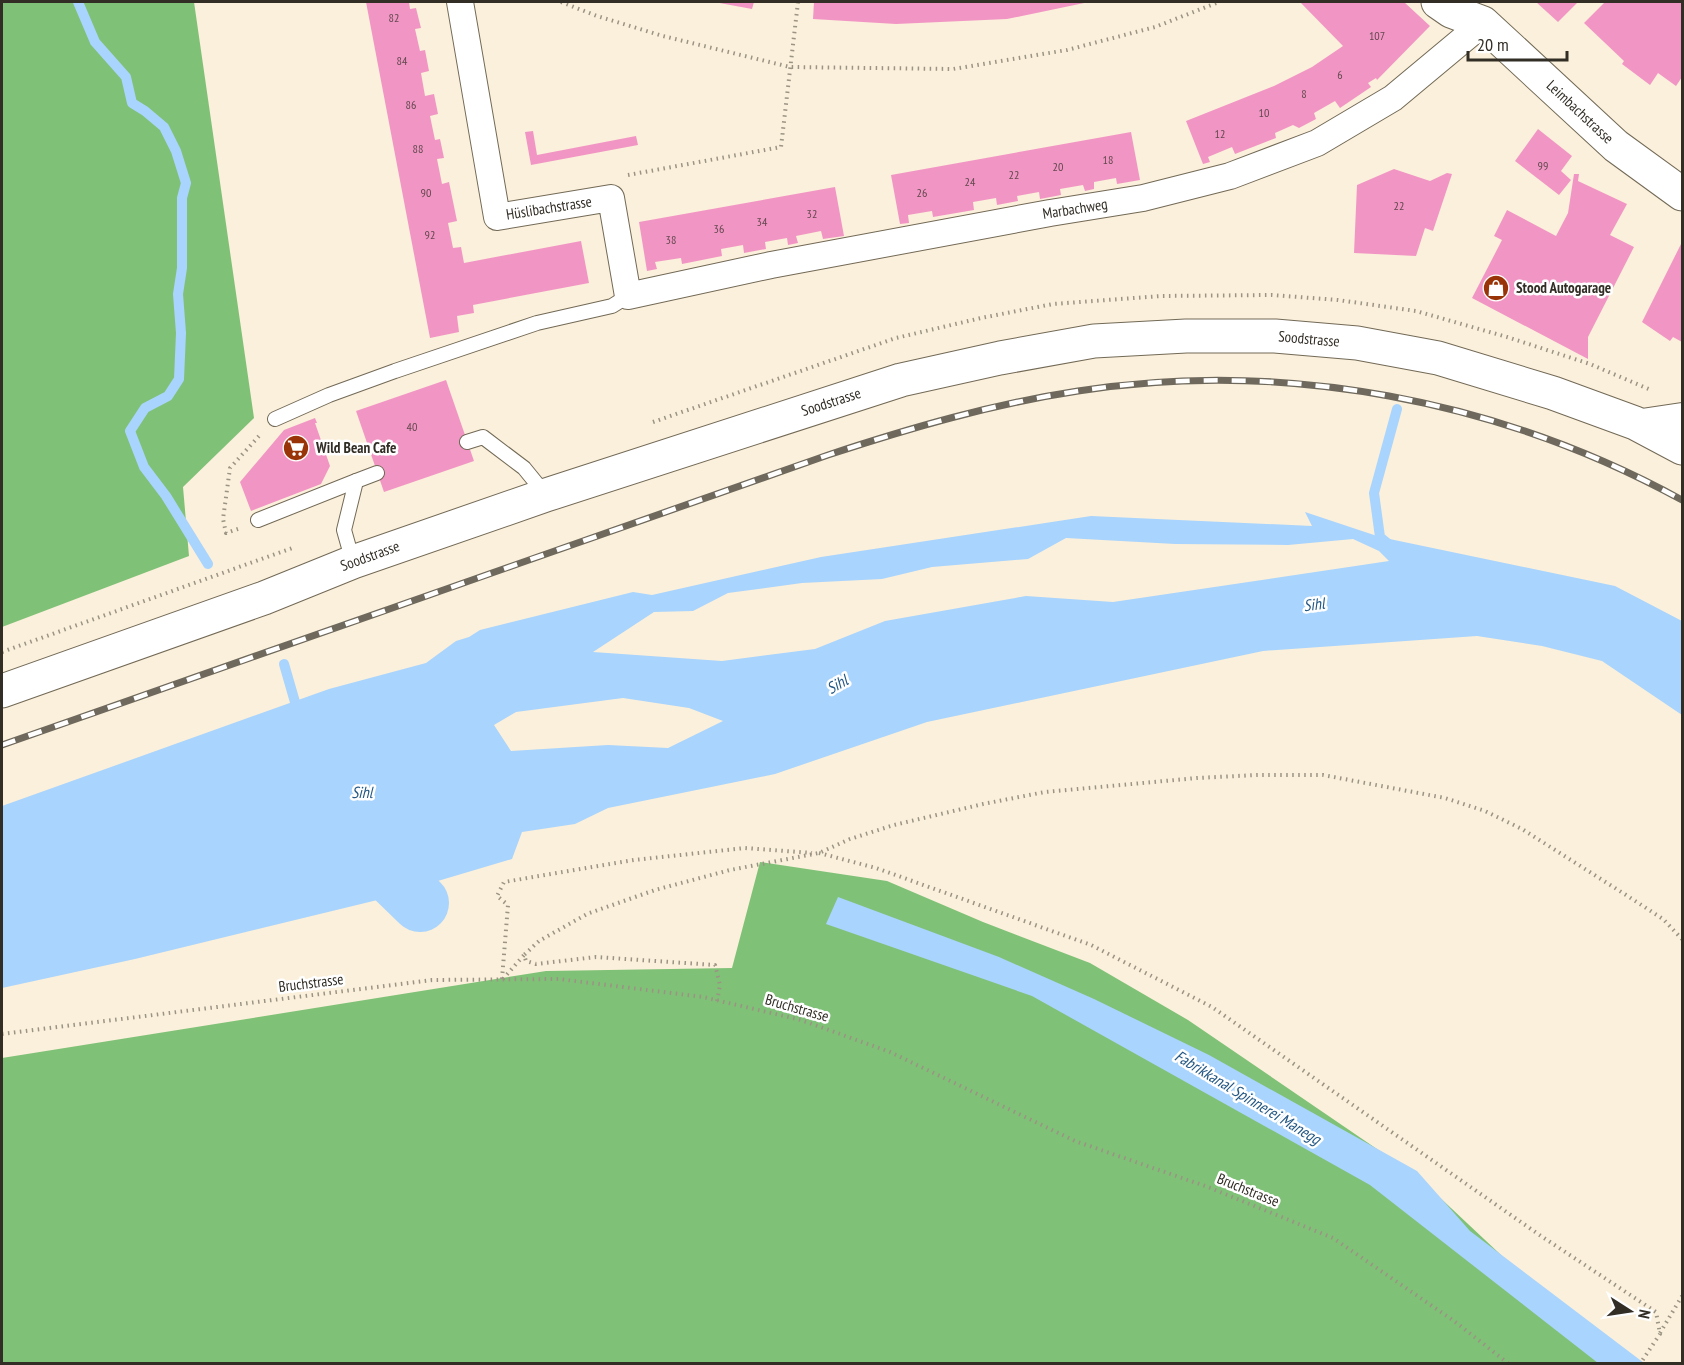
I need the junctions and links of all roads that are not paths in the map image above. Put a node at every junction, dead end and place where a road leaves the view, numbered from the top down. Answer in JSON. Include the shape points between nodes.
{"nodes":[{"id":1,"x":460,"y":2,"type":"edge"},
{"id":2,"x":1438,"y":2,"type":"edge"},
{"id":3,"x":1478,"y":12,"type":"edge"},
{"id":4,"x":1683,"y":194,"type":"edge"},
{"id":5,"x":627,"y":296,"type":"junction"},
{"id":6,"x":1683,"y":416,"type":"edge"},
{"id":7,"x":275,"y":419,"type":"road end"},
{"id":8,"x":1635,"y":423,"type":"junction"},
{"id":9,"x":467,"y":442,"type":"dead end"},
{"id":10,"x":1683,"y":448,"type":"edge"},
{"id":11,"x":377,"y":473,"type":"dead end"},
{"id":12,"x":356,"y":481,"type":"junction"},
{"id":13,"x":546,"y":495,"type":"junction"},
{"id":14,"x":258,"y":520,"type":"dead end"},
{"id":15,"x":353,"y":562,"type":"junction"},
{"id":16,"x":2,"y":691,"type":"edge"}],
"edges":[{"from":1,"to":5,"type":"street","name":"Hüslibachstrasse","via":[[497,217],[611,198]]},
{"from":2,"to":3,"type":"main road","name":"Leimbachstrasse","via":[[1451,11]]},
{"from":3,"to":4,"type":"main road","name":"Leimbachstrasse","via":[[1616,146]]},
{"from":3,"to":5,"type":"street","name":"Marbachweg","via":[[1393,98],[1317,142],[1230,176],[1143,198],[782,263]]},
{"from":5,"to":7,"type":"lane","via":[[612,306],[537,323],[394,371]]},
{"from":6,"to":8,"type":"street"},
{"from":8,"to":10,"type":"main road","name":"Soodstrasse"},
{"from":8,"to":13,"type":"main road","name":"Soodstrasse","via":[[1438,358],[1357,343],[1275,336],[1094,341],[901,380]]},
{"from":9,"to":13,"type":"lane","via":[[483,437],[524,468]]},
{"from":11,"to":12,"type":"lane"},
{"from":12,"to":14,"type":"lane"},
{"from":12,"to":15,"type":"lane","via":[[344,530]]},
{"from":13,"to":15,"type":"main road","name":"Soodstrasse"},
{"from":15,"to":16,"type":"main road","name":"Soodstrasse","via":[[264,598]]}]}
